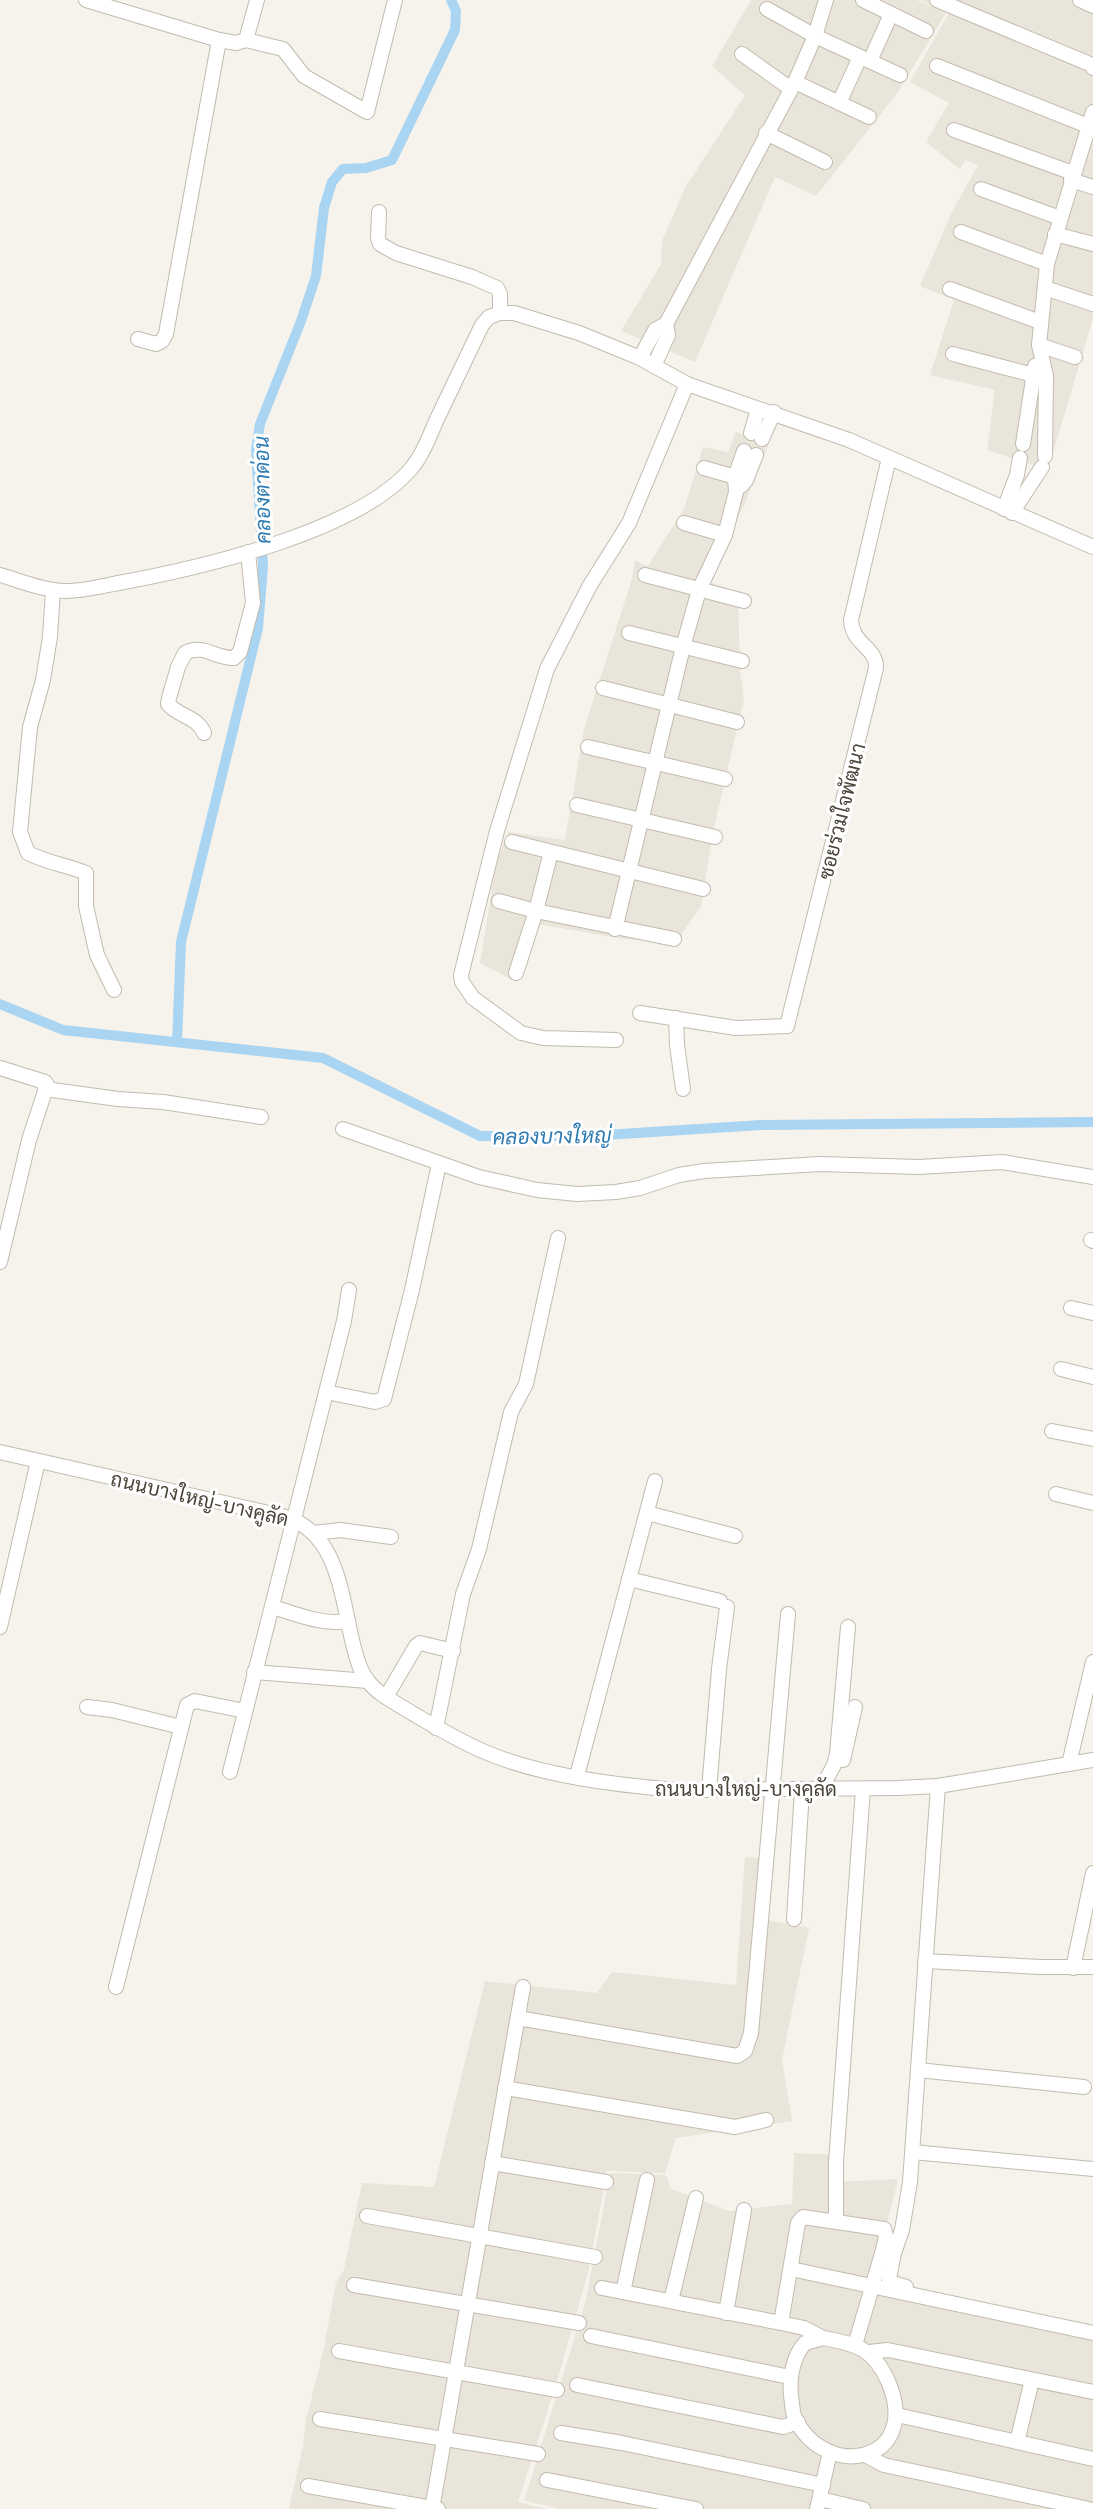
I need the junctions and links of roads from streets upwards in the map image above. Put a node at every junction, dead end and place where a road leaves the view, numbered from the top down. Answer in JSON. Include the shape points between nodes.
{"nodes":[{"id":1,"x":86,"y":0,"type":"edge"},
{"id":2,"x":257,"y":0,"type":"edge"},
{"id":3,"x":396,"y":0,"type":"edge"},
{"id":4,"x":826,"y":0,"type":"edge"},
{"id":5,"x":863,"y":0,"type":"edge"},
{"id":6,"x":937,"y":0,"type":"edge"},
{"id":7,"x":1080,"y":0,"type":"edge"},
{"id":8,"x":1093,"y":6,"type":"edge"},
{"id":9,"x":767,"y":9,"type":"dead end"},
{"id":10,"x":891,"y":14,"type":"junction"},
{"id":11,"x":926,"y":31,"type":"dead end"},
{"id":12,"x":815,"y":36,"type":"junction"},
{"id":13,"x":219,"y":39,"type":"junction"},
{"id":14,"x":246,"y":40,"type":"junction"},
{"id":15,"x":742,"y":54,"type":"dead end"},
{"id":16,"x":865,"y":59,"type":"junction"},
{"id":17,"x":1093,"y":63,"type":"edge"},
{"id":18,"x":937,"y":66,"type":"dead end"},
{"id":19,"x":900,"y":75,"type":"dead end"},
{"id":20,"x":793,"y":86,"type":"junction"},
{"id":21,"x":839,"y":103,"type":"junction"},
{"id":22,"x":1093,"y":112,"type":"edge"},
{"id":23,"x":870,"y":117,"type":"dead end"},
{"id":24,"x":1090,"y":127,"type":"edge"},
{"id":25,"x":954,"y":130,"type":"dead end"},
{"id":26,"x":766,"y":133,"type":"junction"},
{"id":27,"x":825,"y":162,"type":"dead end"},
{"id":28,"x":1072,"y":176,"type":"junction"},
{"id":29,"x":1093,"y":187,"type":"edge"},
{"id":30,"x":981,"y":189,"type":"dead end"},
{"id":31,"x":379,"y":212,"type":"dead end"},
{"id":32,"x":1060,"y":218,"type":"junction"},
{"id":33,"x":961,"y":231,"type":"dead end"},
{"id":34,"x":1055,"y":234,"type":"junction"},
{"id":35,"x":1093,"y":244,"type":"edge"},
{"id":36,"x":1047,"y":264,"type":"junction"},
{"id":37,"x":1045,"y":288,"type":"junction"},
{"id":38,"x":950,"y":289,"type":"dead end"},
{"id":39,"x":1093,"y":304,"type":"edge"},
{"id":40,"x":500,"y":313,"type":"junction"},
{"id":41,"x":1040,"y":322,"type":"junction"},
{"id":42,"x":666,"y":324,"type":"junction"},
{"id":43,"x":138,"y":339,"type":"dead end"},
{"id":44,"x":1039,"y":349,"type":"junction"},
{"id":45,"x":953,"y":354,"type":"dead end"},
{"id":46,"x":1075,"y":357,"type":"dead end"},
{"id":47,"x":640,"y":358,"type":"junction"},
{"id":48,"x":654,"y":366,"type":"junction"},
{"id":49,"x":1039,"y":375,"type":"junction"},
{"id":50,"x":687,"y":384,"type":"junction"},
{"id":51,"x":759,"y":409,"type":"junction"},
{"id":52,"x":774,"y":412,"type":"junction"},
{"id":53,"x":750,"y":453,"type":"dead end"},
{"id":54,"x":890,"y":458,"type":"junction"},
{"id":55,"x":704,"y":468,"type":"dead end"},
{"id":56,"x":741,"y":479,"type":"junction"},
{"id":57,"x":1008,"y":511,"type":"junction"},
{"id":58,"x":684,"y":523,"type":"dead end"},
{"id":59,"x":725,"y":535,"type":"junction"},
{"id":60,"x":1092,"y":542,"type":"edge"},
{"id":61,"x":251,"y":551,"type":"junction"},
{"id":62,"x":0,"y":575,"type":"edge"},
{"id":63,"x":645,"y":575,"type":"dead end"},
{"id":64,"x":53,"y":590,"type":"junction"},
{"id":65,"x":699,"y":590,"type":"junction"},
{"id":66,"x":744,"y":601,"type":"dead end"},
{"id":67,"x":628,"y":633,"type":"dead end"},
{"id":68,"x":683,"y":647,"type":"junction"},
{"id":69,"x":742,"y":661,"type":"dead end"},
{"id":70,"x":603,"y":688,"type":"dead end"},
{"id":71,"x":668,"y":705,"type":"junction"},
{"id":72,"x":737,"y":722,"type":"dead end"},
{"id":73,"x":204,"y":733,"type":"dead end"},
{"id":74,"x":588,"y":747,"type":"dead end"},
{"id":75,"x":654,"y":763,"type":"junction"},
{"id":76,"x":725,"y":779,"type":"dead end"},
{"id":77,"x":577,"y":805,"type":"dead end"},
{"id":78,"x":641,"y":821,"type":"junction"},
{"id":79,"x":715,"y":837,"type":"dead end"},
{"id":80,"x":512,"y":842,"type":"dead end"},
{"id":81,"x":551,"y":852,"type":"junction"},
{"id":82,"x":629,"y":872,"type":"junction"},
{"id":83,"x":703,"y":890,"type":"dead end"},
{"id":84,"x":499,"y":901,"type":"dead end"},
{"id":85,"x":536,"y":911,"type":"junction"},
{"id":86,"x":615,"y":929,"type":"junction"},
{"id":87,"x":674,"y":939,"type":"dead end"},
{"id":88,"x":516,"y":973,"type":"dead end"},
{"id":89,"x":114,"y":990,"type":"dead end"},
{"id":90,"x":640,"y":1013,"type":"dead end"},
{"id":91,"x":676,"y":1018,"type":"junction"},
{"id":92,"x":615,"y":1040,"type":"dead end"},
{"id":93,"x":0,"y":1068,"type":"edge"},
{"id":94,"x":45,"y":1089,"type":"junction"},
{"id":95,"x":683,"y":1089,"type":"dead end"},
{"id":96,"x":261,"y":1117,"type":"dead end"},
{"id":97,"x":343,"y":1129,"type":"dead end"},
{"id":98,"x":440,"y":1164,"type":"junction"},
{"id":99,"x":1093,"y":1176,"type":"edge"},
{"id":100,"x":558,"y":1238,"type":"dead end"},
{"id":101,"x":0,"y":1262,"type":"edge"},
{"id":102,"x":349,"y":1290,"type":"dead end"},
{"id":103,"x":1071,"y":1308,"type":"dead end"},
{"id":104,"x":1093,"y":1313,"type":"edge"},
{"id":105,"x":1061,"y":1369,"type":"dead end"},
{"id":106,"x":1093,"y":1377,"type":"edge"},
{"id":107,"x":326,"y":1392,"type":"junction"},
{"id":108,"x":1052,"y":1431,"type":"dead end"},
{"id":109,"x":1093,"y":1439,"type":"edge"},
{"id":110,"x":0,"y":1452,"type":"edge"},
{"id":111,"x":38,"y":1461,"type":"junction"},
{"id":112,"x":656,"y":1480,"type":"dead end"},
{"id":113,"x":1056,"y":1494,"type":"dead end"},
{"id":114,"x":1093,"y":1503,"type":"edge"},
{"id":115,"x":646,"y":1513,"type":"junction"},
{"id":116,"x":294,"y":1519,"type":"junction"},
{"id":117,"x":315,"y":1533,"type":"junction"},
{"id":118,"x":735,"y":1536,"type":"dead end"},
{"id":119,"x":391,"y":1537,"type":"dead end"},
{"id":120,"x":629,"y":1579,"type":"junction"},
{"id":121,"x":279,"y":1609,"type":"dead end"},
{"id":122,"x":788,"y":1614,"type":"dead end"},
{"id":123,"x":348,"y":1621,"type":"junction"},
{"id":124,"x":0,"y":1627,"type":"edge"},
{"id":125,"x":848,"y":1628,"type":"dead end"},
{"id":126,"x":453,"y":1651,"type":"junction"},
{"id":127,"x":1093,"y":1662,"type":"edge"},
{"id":128,"x":254,"y":1672,"type":"junction"},
{"id":129,"x":368,"y":1682,"type":"junction"},
{"id":130,"x":386,"y":1697,"type":"junction"},
{"id":131,"x":87,"y":1707,"type":"dead end"},
{"id":132,"x":855,"y":1707,"type":"dead end"},
{"id":133,"x":245,"y":1711,"type":"junction"},
{"id":134,"x":181,"y":1727,"type":"junction"},
{"id":135,"x":436,"y":1728,"type":"junction"},
{"id":136,"x":1093,"y":1760,"type":"edge"},
{"id":137,"x":1069,"y":1764,"type":"junction"},
{"id":138,"x":230,"y":1772,"type":"dead end"},
{"id":139,"x":830,"y":1774,"type":"junction"},
{"id":140,"x":577,"y":1776,"type":"junction"},
{"id":141,"x":938,"y":1786,"type":"junction"},
{"id":142,"x":821,"y":1789,"type":"junction"},
{"id":143,"x":863,"y":1789,"type":"junction"},
{"id":144,"x":709,"y":1790,"type":"junction"},
{"id":145,"x":772,"y":1790,"type":"junction"},
{"id":146,"x":802,"y":1790,"type":"junction"},
{"id":147,"x":1093,"y":1873,"type":"edge"},
{"id":148,"x":794,"y":1919,"type":"dead end"},
{"id":149,"x":925,"y":1960,"type":"junction"},
{"id":150,"x":1093,"y":1967,"type":"edge"},
{"id":151,"x":1073,"y":1968,"type":"junction"},
{"id":152,"x":523,"y":1987,"type":"dead end"},
{"id":153,"x":116,"y":1988,"type":"dead end"},
{"id":154,"x":518,"y":2018,"type":"junction"},
{"id":155,"x":918,"y":2070,"type":"junction"},
{"id":156,"x":1084,"y":2087,"type":"dead end"},
{"id":157,"x":505,"y":2088,"type":"junction"},
{"id":158,"x":766,"y":2120,"type":"dead end"},
{"id":159,"x":913,"y":2152,"type":"junction"},
{"id":160,"x":492,"y":2163,"type":"junction"},
{"id":161,"x":1093,"y":2169,"type":"edge"},
{"id":162,"x":646,"y":2180,"type":"dead end"},
{"id":163,"x":606,"y":2182,"type":"dead end"},
{"id":164,"x":696,"y":2198,"type":"dead end"},
{"id":165,"x":744,"y":2210,"type":"dead end"},
{"id":166,"x":368,"y":2216,"type":"dead end"},
{"id":167,"x":836,"y":2221,"type":"junction"},
{"id":168,"x":479,"y":2238,"type":"junction"},
{"id":169,"x":888,"y":2251,"type":"junction"},
{"id":170,"x":595,"y":2257,"type":"dead end"},
{"id":171,"x":791,"y":2269,"type":"junction"},
{"id":172,"x":354,"y":2285,"type":"dead end"},
{"id":173,"x":872,"y":2287,"type":"junction"},
{"id":174,"x":602,"y":2288,"type":"dead end"},
{"id":175,"x":623,"y":2292,"type":"junction"},
{"id":176,"x":671,"y":2301,"type":"junction"},
{"id":177,"x":467,"y":2304,"type":"junction"},
{"id":178,"x":726,"y":2313,"type":"junction"},
{"id":179,"x":579,"y":2323,"type":"dead end"},
{"id":180,"x":781,"y":2323,"type":"junction"},
{"id":181,"x":1093,"y":2324,"type":"edge"},
{"id":182,"x":1093,"y":2333,"type":"edge"},
{"id":183,"x":591,"y":2336,"type":"dead end"},
{"id":184,"x":823,"y":2338,"type":"junction"},
{"id":185,"x":855,"y":2345,"type":"junction"},
{"id":186,"x":339,"y":2352,"type":"dead end"},
{"id":187,"x":869,"y":2352,"type":"junction"},
{"id":188,"x":455,"y":2372,"type":"junction"},
{"id":189,"x":790,"y":2377,"type":"junction"},
{"id":190,"x":1032,"y":2380,"type":"junction"},
{"id":191,"x":577,"y":2385,"type":"dead end"},
{"id":192,"x":557,"y":2390,"type":"dead end"},
{"id":193,"x":1093,"y":2392,"type":"edge"},
{"id":194,"x":897,"y":2415,"type":"junction"},
{"id":195,"x":320,"y":2419,"type":"dead end"},
{"id":196,"x":798,"y":2422,"type":"junction"},
{"id":197,"x":561,"y":2433,"type":"dead end"},
{"id":198,"x":444,"y":2439,"type":"junction"},
{"id":199,"x":1017,"y":2442,"type":"junction"},
{"id":200,"x":830,"y":2452,"type":"junction"},
{"id":201,"x":538,"y":2454,"type":"dead end"},
{"id":202,"x":867,"y":2456,"type":"junction"},
{"id":203,"x":1093,"y":2459,"type":"edge"},
{"id":204,"x":547,"y":2480,"type":"dead end"},
{"id":205,"x":823,"y":2485,"type":"junction"},
{"id":206,"x":308,"y":2486,"type":"dead end"},
{"id":207,"x":819,"y":2504,"type":"edge"},
{"id":208,"x":435,"y":2509,"type":"edge"},
{"id":209,"x":696,"y":2509,"type":"edge"},
{"id":210,"x":863,"y":2509,"type":"edge"},
{"id":211,"x":1089,"y":2509,"type":"edge"}],
"edges":[{"from":1,"to":13,"type":"street"},
{"from":2,"to":14,"type":"street"},
{"from":3,"to":14,"type":"street","via":[[367,112],[304,76],[283,49]]},
{"from":4,"to":12,"type":"street"},
{"from":5,"to":10,"type":"street"},
{"from":6,"to":17,"type":"street"},
{"from":7,"to":8,"type":"street"},
{"from":9,"to":12,"type":"street"},
{"from":10,"to":11,"type":"street"},
{"from":10,"to":16,"type":"street"},
{"from":12,"to":16,"type":"street"},
{"from":12,"to":20,"type":"street"},
{"from":13,"to":14,"type":"street","via":[[236,43]]},
{"from":13,"to":43,"type":"street","via":[[166,334],[156,344]]},
{"from":15,"to":20,"type":"street"},
{"from":16,"to":19,"type":"street"},
{"from":16,"to":21,"type":"street"},
{"from":18,"to":24,"type":"street"},
{"from":20,"to":21,"type":"street"},
{"from":20,"to":26,"type":"street"},
{"from":21,"to":23,"type":"street"},
{"from":22,"to":24,"type":"street"},
{"from":24,"to":28,"type":"street"},
{"from":25,"to":28,"type":"street"},
{"from":26,"to":27,"type":"street"},
{"from":26,"to":42,"type":"street"},
{"from":28,"to":29,"type":"street"},
{"from":28,"to":32,"type":"street"},
{"from":30,"to":32,"type":"street"},
{"from":31,"to":40,"type":"street","via":[[380,244],[497,288]]},
{"from":32,"to":34,"type":"street"},
{"from":33,"to":36,"type":"street"},
{"from":34,"to":35,"type":"street"},
{"from":34,"to":36,"type":"street"},
{"from":36,"to":37,"type":"street"},
{"from":37,"to":39,"type":"street"},
{"from":37,"to":41,"type":"street"},
{"from":38,"to":41,"type":"street"},
{"from":40,"to":47,"type":"street","via":[[514,313],[579,333]]},
{"from":40,"to":61,"type":"street","via":[[482,325],[427,442],[406,475],[353,511]]},
{"from":41,"to":44,"type":"street"},
{"from":42,"to":47,"type":"street","via":[[655,330]]},
{"from":42,"to":48,"type":"street","via":[[668,335]]},
{"from":44,"to":46,"type":"street"},
{"from":44,"to":49,"type":"street"},
{"from":45,"to":49,"type":"street"},
{"from":47,"to":48,"type":"street"},
{"from":48,"to":50,"type":"street"},
{"from":49,"to":57,"type":"street"},
{"from":49,"to":57,"type":"street","via":[[1043,461]]},
{"from":50,"to":51,"type":"street"},
{"from":50,"to":92,"type":"street","via":[[629,523],[589,587],[547,669],[497,831],[461,975],[473,998],[521,1034]]},
{"from":51,"to":52,"type":"street"},
{"from":51,"to":52,"type":"street","via":[[757,436]]},
{"from":52,"to":54,"type":"street"},
{"from":53,"to":56,"type":"street"},
{"from":54,"to":57,"type":"street"},
{"from":54,"to":91,"type":"street","name":"ซอยร่วมใจพัฒนา","via":[[851,620],[854,635],[875,658],[876,668],[787,1026],[736,1028]]},
{"from":55,"to":56,"type":"street"},
{"from":56,"to":59,"type":"street"},
{"from":57,"to":60,"type":"street"},
{"from":58,"to":59,"type":"street"},
{"from":59,"to":65,"type":"street"},
{"from":61,"to":64,"type":"street","via":[[155,576],[73,591]]},
{"from":61,"to":73,"type":"street","via":[[254,603],[240,652],[228,658],[200,648],[185,653],[177,667],[168,704],[198,722]]},
{"from":62,"to":64,"type":"street"},
{"from":63,"to":65,"type":"street"},
{"from":64,"to":89,"type":"street","via":[[43,680],[30,727],[20,832],[28,854],[86,873],[86,906],[97,955]]},
{"from":65,"to":66,"type":"street"},
{"from":65,"to":68,"type":"street"},
{"from":67,"to":68,"type":"street"},
{"from":68,"to":69,"type":"street"},
{"from":68,"to":71,"type":"street"},
{"from":70,"to":71,"type":"street"},
{"from":71,"to":72,"type":"street"},
{"from":71,"to":75,"type":"street"},
{"from":74,"to":75,"type":"street"},
{"from":75,"to":76,"type":"street"},
{"from":75,"to":78,"type":"street"},
{"from":77,"to":78,"type":"street"},
{"from":78,"to":79,"type":"street"},
{"from":78,"to":82,"type":"street"},
{"from":80,"to":81,"type":"street"},
{"from":81,"to":82,"type":"street"},
{"from":81,"to":85,"type":"street"},
{"from":82,"to":83,"type":"street"},
{"from":82,"to":86,"type":"street"},
{"from":84,"to":85,"type":"street"},
{"from":85,"to":86,"type":"street"},
{"from":85,"to":88,"type":"street"},
{"from":86,"to":87,"type":"street"},
{"from":90,"to":91,"type":"street","name":"ซอยร่วมใจพัฒนา"},
{"from":91,"to":95,"type":"street"},
{"from":93,"to":94,"type":"street","via":[[45,1082]]},
{"from":94,"to":96,"type":"street"},
{"from":94,"to":101,"type":"street"},
{"from":97,"to":98,"type":"street"},
{"from":98,"to":99,"type":"street","via":[[514,1185],[578,1194],[640,1188],[679,1174],[820,1164],[919,1167],[1002,1162]]},
{"from":98,"to":107,"type":"street","via":[[384,1399],[375,1402]]},
{"from":100,"to":126,"type":"street","via":[[526,1384],[511,1412],[478,1549],[463,1594]]},
{"from":102,"to":107,"type":"street"},
{"from":103,"to":104,"type":"street"},
{"from":105,"to":106,"type":"street"},
{"from":107,"to":116,"type":"street"},
{"from":108,"to":109,"type":"street"},
{"from":110,"to":111,"type":"street","name":"ถนนบางใหญ่-บางคูลัด"},
{"from":111,"to":116,"type":"street","name":"ถนนบางใหญ่-บางคูลัด"},
{"from":111,"to":124,"type":"street"},
{"from":112,"to":115,"type":"street"},
{"from":113,"to":114,"type":"street"},
{"from":115,"to":118,"type":"street"},
{"from":115,"to":120,"type":"street"},
{"from":116,"to":117,"type":"street","name":"ถนนบางใหญ่-บางคูลัด"},
{"from":116,"to":128,"type":"street"},
{"from":117,"to":119,"type":"street","via":[[340,1530]]},
{"from":117,"to":123,"type":"street","name":"ถนนบางใหญ่-บางคูลัด","via":[[333,1563]]},
{"from":120,"to":140,"type":"street"},
{"from":120,"to":144,"type":"street","via":[[724,1604]]},
{"from":121,"to":123,"type":"street","via":[[321,1622]]},
{"from":122,"to":145,"type":"street"},
{"from":123,"to":129,"type":"street","name":"ถนนบางใหญ่-บางคูลัด","via":[[359,1665]]},
{"from":125,"to":139,"type":"street","via":[[837,1754]]},
{"from":126,"to":130,"type":"street","via":[[420,1643]]},
{"from":126,"to":135,"type":"street"},
{"from":127,"to":137,"type":"street"},
{"from":128,"to":129,"type":"street"},
{"from":128,"to":133,"type":"street"},
{"from":129,"to":130,"type":"street","name":"ถนนบางใหญ่-บางคูลัด"},
{"from":130,"to":135,"type":"street","name":"ถนนบางใหญ่-บางคูลัด"},
{"from":131,"to":134,"type":"street"},
{"from":132,"to":139,"type":"street","via":[[843,1763]]},
{"from":133,"to":134,"type":"street","via":[[190,1702]]},
{"from":133,"to":138,"type":"street"},
{"from":134,"to":153,"type":"street"},
{"from":135,"to":140,"type":"street","name":"ถนนบางใหญ่-บางคูลัด","via":[[497,1756]]},
{"from":136,"to":137,"type":"street","name":"ถนนบางใหญ่-บางคูลัด"},
{"from":137,"to":141,"type":"street","name":"ถนนบางใหญ่-บางคูลัด"},
{"from":139,"to":142,"type":"street"},
{"from":140,"to":144,"type":"street","name":"ถนนบางใหญ่-บางคูลัด","via":[[647,1788]]},
{"from":141,"to":143,"type":"street","name":"ถนนบางใหญ่-บางคูลัด"},
{"from":141,"to":149,"type":"street"},
{"from":142,"to":143,"type":"street","name":"ถนนบางใหญ่-บางคูลัด"},
{"from":142,"to":146,"type":"street","name":"ถนนบางใหญ่-บางคูลัด"},
{"from":143,"to":167,"type":"street","via":[[836,2162]]},
{"from":144,"to":145,"type":"street","name":"ถนนบางใหญ่-บางคูลัด"},
{"from":145,"to":146,"type":"street","name":"ถนนบางใหญ่-บางคูลัด"},
{"from":145,"to":154,"type":"street","via":[[751,2033],[741,2055]]},
{"from":146,"to":148,"type":"street"},
{"from":147,"to":151,"type":"street"},
{"from":149,"to":151,"type":"street"},
{"from":149,"to":155,"type":"street"},
{"from":150,"to":151,"type":"street"},
{"from":152,"to":154,"type":"street"},
{"from":154,"to":157,"type":"street"},
{"from":155,"to":156,"type":"street"},
{"from":155,"to":159,"type":"street"},
{"from":157,"to":158,"type":"street","via":[[735,2127]]},
{"from":157,"to":160,"type":"street"},
{"from":159,"to":161,"type":"street"},
{"from":159,"to":169,"type":"street","via":[[902,2230]]},
{"from":160,"to":163,"type":"street"},
{"from":160,"to":168,"type":"street"},
{"from":162,"to":175,"type":"street"},
{"from":164,"to":176,"type":"street"},
{"from":165,"to":178,"type":"street"},
{"from":166,"to":168,"type":"street"},
{"from":167,"to":169,"type":"street","via":[[884,2229]]},
{"from":167,"to":171,"type":"street","via":[[801,2218]]},
{"from":168,"to":170,"type":"street"},
{"from":168,"to":177,"type":"street"},
{"from":169,"to":173,"type":"street"},
{"from":169,"to":181,"type":"street","via":[[889,2278],[897,2285]]},
{"from":171,"to":173,"type":"street"},
{"from":171,"to":180,"type":"street"},
{"from":172,"to":177,"type":"street"},
{"from":173,"to":182,"type":"street"},
{"from":173,"to":185,"type":"street"},
{"from":174,"to":175,"type":"street"},
{"from":175,"to":176,"type":"street"},
{"from":176,"to":178,"type":"street"},
{"from":177,"to":179,"type":"street"},
{"from":177,"to":188,"type":"street"},
{"from":178,"to":180,"type":"street"},
{"from":180,"to":184,"type":"street","via":[[804,2328]]},
{"from":183,"to":189,"type":"street"},
{"from":184,"to":185,"type":"street"},
{"from":184,"to":189,"type":"street","via":[[801,2347]]},
{"from":185,"to":187,"type":"street"},
{"from":186,"to":188,"type":"street"},
{"from":187,"to":190,"type":"street","via":[[888,2349]]},
{"from":187,"to":194,"type":"street","via":[[887,2379]]},
{"from":188,"to":192,"type":"street"},
{"from":188,"to":198,"type":"street"},
{"from":189,"to":196,"type":"street"},
{"from":190,"to":193,"type":"street"},
{"from":190,"to":199,"type":"street"},
{"from":191,"to":196,"type":"street","via":[[783,2427]]},
{"from":194,"to":199,"type":"street"},
{"from":194,"to":202,"type":"street","via":[[882,2447]]},
{"from":195,"to":198,"type":"street"},
{"from":196,"to":200,"type":"street"},
{"from":197,"to":205,"type":"street"},
{"from":198,"to":201,"type":"street"},
{"from":198,"to":208,"type":"street"},
{"from":199,"to":203,"type":"street"},
{"from":200,"to":202,"type":"street"},
{"from":200,"to":205,"type":"street"},
{"from":202,"to":211,"type":"street","via":[[884,2465]]},
{"from":204,"to":209,"type":"street"},
{"from":205,"to":207,"type":"street"},
{"from":206,"to":208,"type":"street"},
{"from":207,"to":210,"type":"street"}]}
